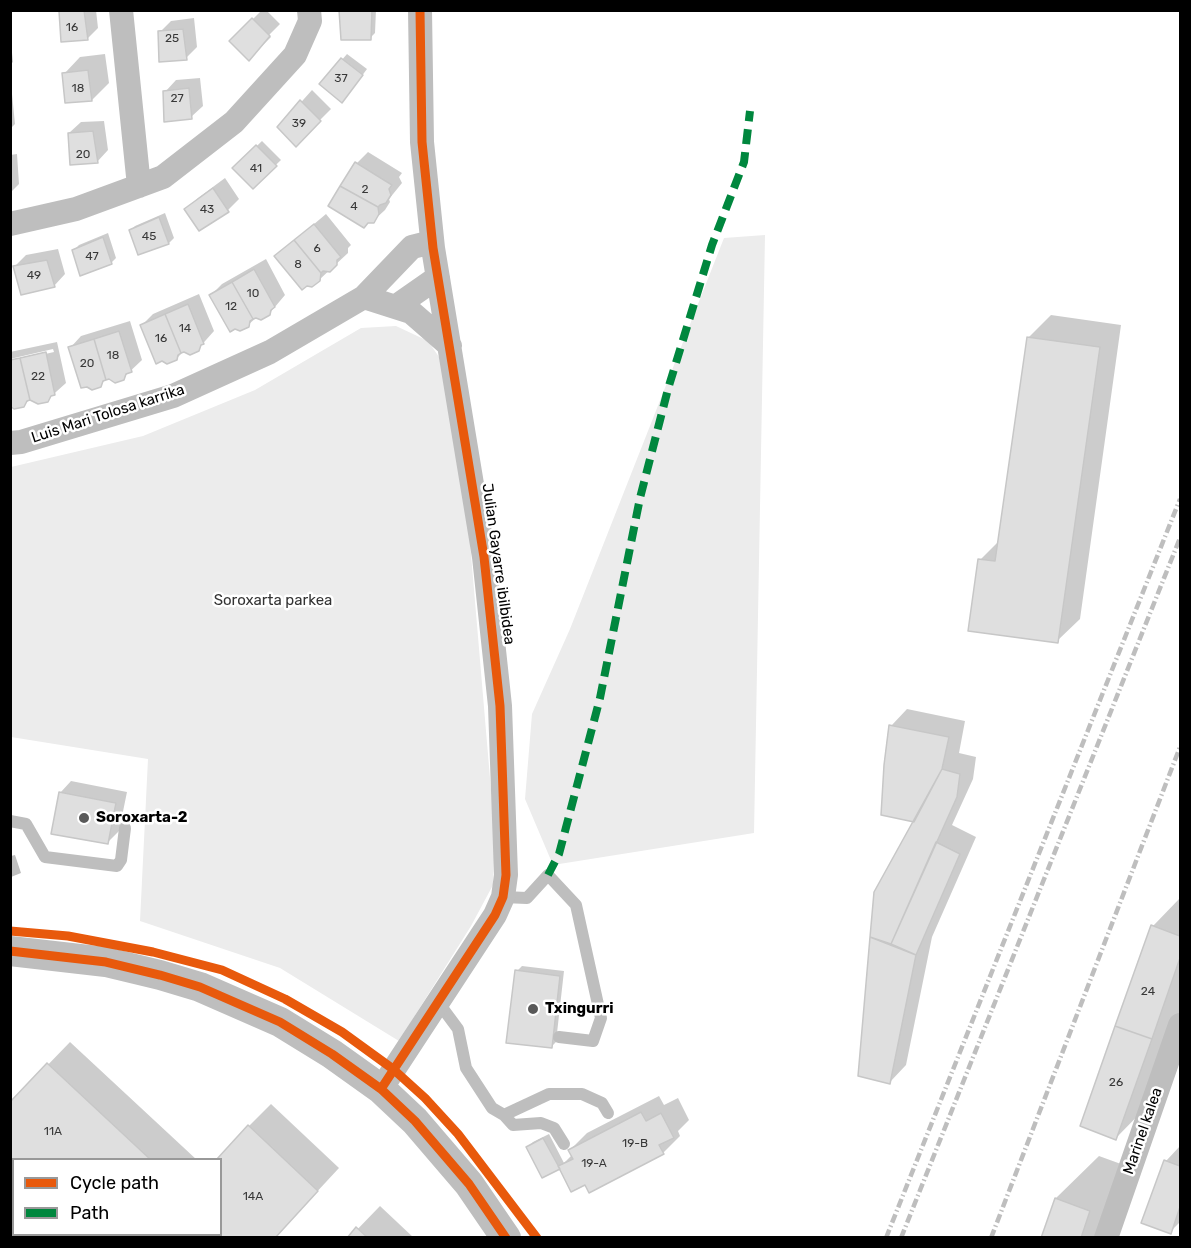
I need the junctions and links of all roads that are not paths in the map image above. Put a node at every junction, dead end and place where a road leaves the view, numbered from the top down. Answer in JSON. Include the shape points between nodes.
{"nodes":[{"id":1,"x":121,"y":10,"type":"edge"},
{"id":2,"x":309,"y":10,"type":"edge"},
{"id":3,"x":420,"y":10,"type":"edge"},
{"id":4,"x":139,"y":186,"type":"junction"},
{"id":5,"x":10,"y":224,"type":"edge"},
{"id":6,"x":433,"y":248,"type":"junction"},
{"id":7,"x":438,"y":277,"type":"junction"},
{"id":8,"x":364,"y":297,"type":"junction"},
{"id":9,"x":395,"y":307,"type":"junction"},
{"id":10,"x":450,"y":346,"type":"junction"},
{"id":11,"x":10,"y":443,"type":"edge"},
{"id":12,"x":10,"y":821,"type":"edge"},
{"id":13,"x":125,"y":828,"type":"dead end"},
{"id":14,"x":503,"y":897,"type":"junction"},
{"id":15,"x":10,"y":951,"type":"edge"},
{"id":16,"x":438,"y":1002,"type":"junction"},
{"id":17,"x":1180,"y":1025,"type":"edge"},
{"id":18,"x":559,"y":1037,"type":"dead end"},
{"id":19,"x":381,"y":1089,"type":"junction"},
{"id":20,"x":608,"y":1113,"type":"dead end"},
{"id":21,"x":504,"y":1115,"type":"junction"},
{"id":22,"x":564,"y":1144,"type":"dead end"},
{"id":23,"x":506,"y":1238,"type":"edge"},
{"id":24,"x":1106,"y":1238,"type":"edge"}],
"edges":[{"from":1,"to":4,"type":"street"},
{"from":2,"to":4,"type":"street","via":[[310,21],[295,55],[234,122],[163,177]]},
{"from":3,"to":6,"type":"street","name":"Julian Gayarre ibilbidea","via":[[422,142]]},
{"from":4,"to":5,"type":"street","via":[[76,208]]},
{"from":6,"to":7,"type":"street","name":"Julian Gayarre ibilbidea"},
{"from":6,"to":8,"type":"street","name":"Luis Mari Tolosa karrika","via":[[424,244],[412,247]]},
{"from":7,"to":9,"type":"street"},
{"from":7,"to":10,"type":"street","name":"Julian Gayarre ibilbidea"},
{"from":8,"to":9,"type":"street"},
{"from":8,"to":11,"type":"street","name":"Luis Mari Tolosa karrika","via":[[270,352],[173,396]]},
{"from":9,"to":10,"type":"street","via":[[411,312]]},
{"from":10,"to":14,"type":"street","name":"Julian Gayarre ibilbidea","via":[[484,557],[500,706],[506,875]]},
{"from":12,"to":13,"type":"lane","via":[[26,824],[45,857],[117,866]]},
{"from":14,"to":16,"type":"street","name":"Julian Gayarre ibilbidea"},
{"from":14,"to":18,"type":"lane","via":[[527,898],[548,875],[576,905],[601,1018],[593,1041]]},
{"from":15,"to":19,"type":"street","via":[[106,962],[200,987],[280,1022]]},
{"from":16,"to":19,"type":"street","name":"Julian Gayarre ibilbidea"},
{"from":16,"to":21,"type":"lane","via":[[458,1029],[466,1068],[492,1108]]},
{"from":17,"to":24,"type":"street","name":"Marinel kalea"},
{"from":19,"to":23,"type":"street","via":[[443,1152]]},
{"from":20,"to":21,"type":"lane","via":[[602,1103],[582,1094],[549,1094]]},
{"from":21,"to":22,"type":"lane","via":[[513,1125],[541,1123],[554,1128]]}]}
